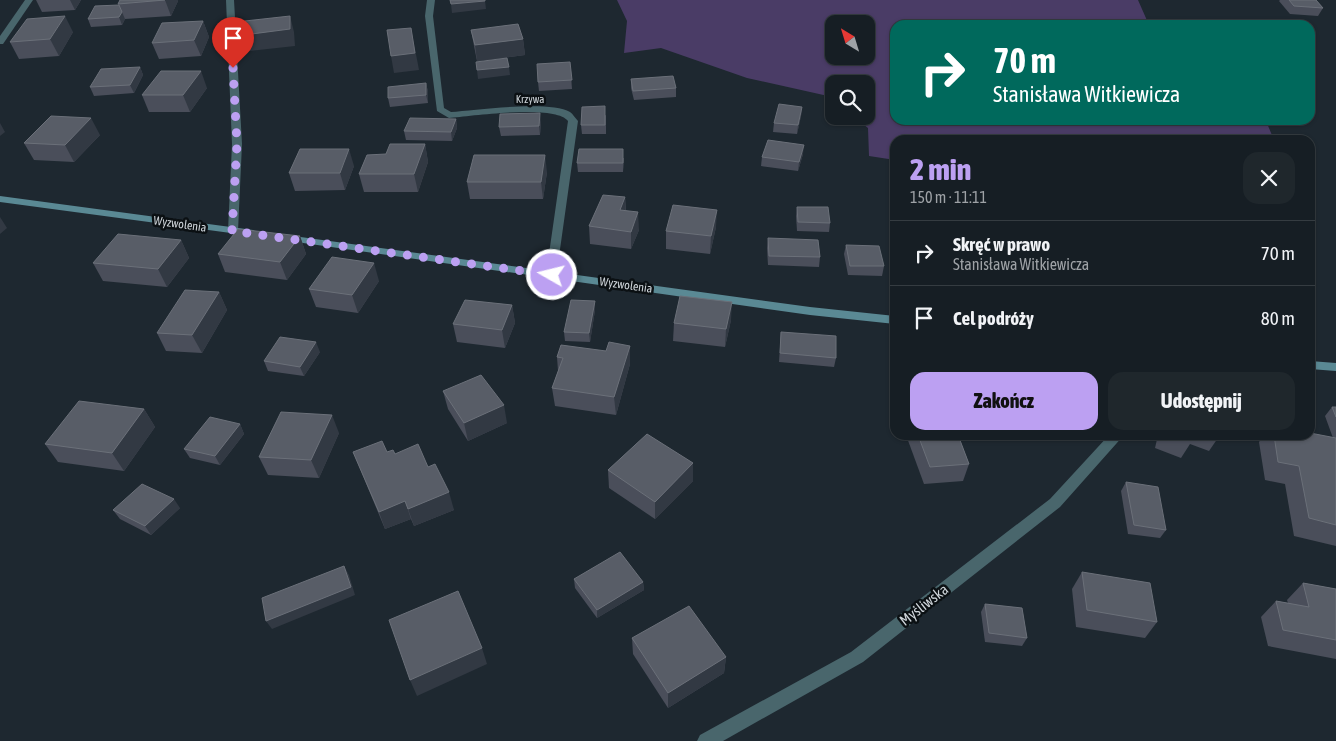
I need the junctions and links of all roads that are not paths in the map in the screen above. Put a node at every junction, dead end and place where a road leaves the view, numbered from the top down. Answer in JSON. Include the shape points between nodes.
{"nodes":[{"id":1,"x":29,"y":0,"type":"edge"},
{"id":2,"x":230,"y":0,"type":"edge"},
{"id":3,"x":431,"y":0,"type":"edge"},
{"id":4,"x":0,"y":42,"type":"edge"},
{"id":5,"x":0,"y":199,"type":"edge"},
{"id":6,"x":232,"y":231,"type":"junction"},
{"id":7,"x":260,"y":234,"type":"edge"},
{"id":8,"x":278,"y":237,"type":"edge"},
{"id":9,"x":552,"y":275,"type":"junction"},
{"id":10,"x":890,"y":319,"type":"edge"},
{"id":11,"x":1315,"y":365,"type":"edge"},
{"id":12,"x":1336,"y":368,"type":"edge"},
{"id":13,"x":1112,"y":440,"type":"edge"},
{"id":14,"x":706,"y":741,"type":"edge"}],
"edges":[{"from":1,"to":4,"type":"street"},
{"from":2,"to":6,"type":"street","via":[[237,144]]},
{"from":3,"to":9,"type":"street","name":"Krzywa","via":[[429,16],[440,109],[449,114],[554,111],[564,113],[573,121]]},
{"from":5,"to":6,"type":"street","name":"Wyzwolenia"},
{"from":6,"to":7,"type":"street","name":"Wyzwolenia"},
{"from":8,"to":9,"type":"street","name":"Wyzwolenia"},
{"from":9,"to":10,"type":"street","name":"Wyzwolenia"},
{"from":11,"to":12,"type":"street"},
{"from":13,"to":14,"type":"street","name":"Myśliwska","via":[[1055,503],[857,657]]}]}
